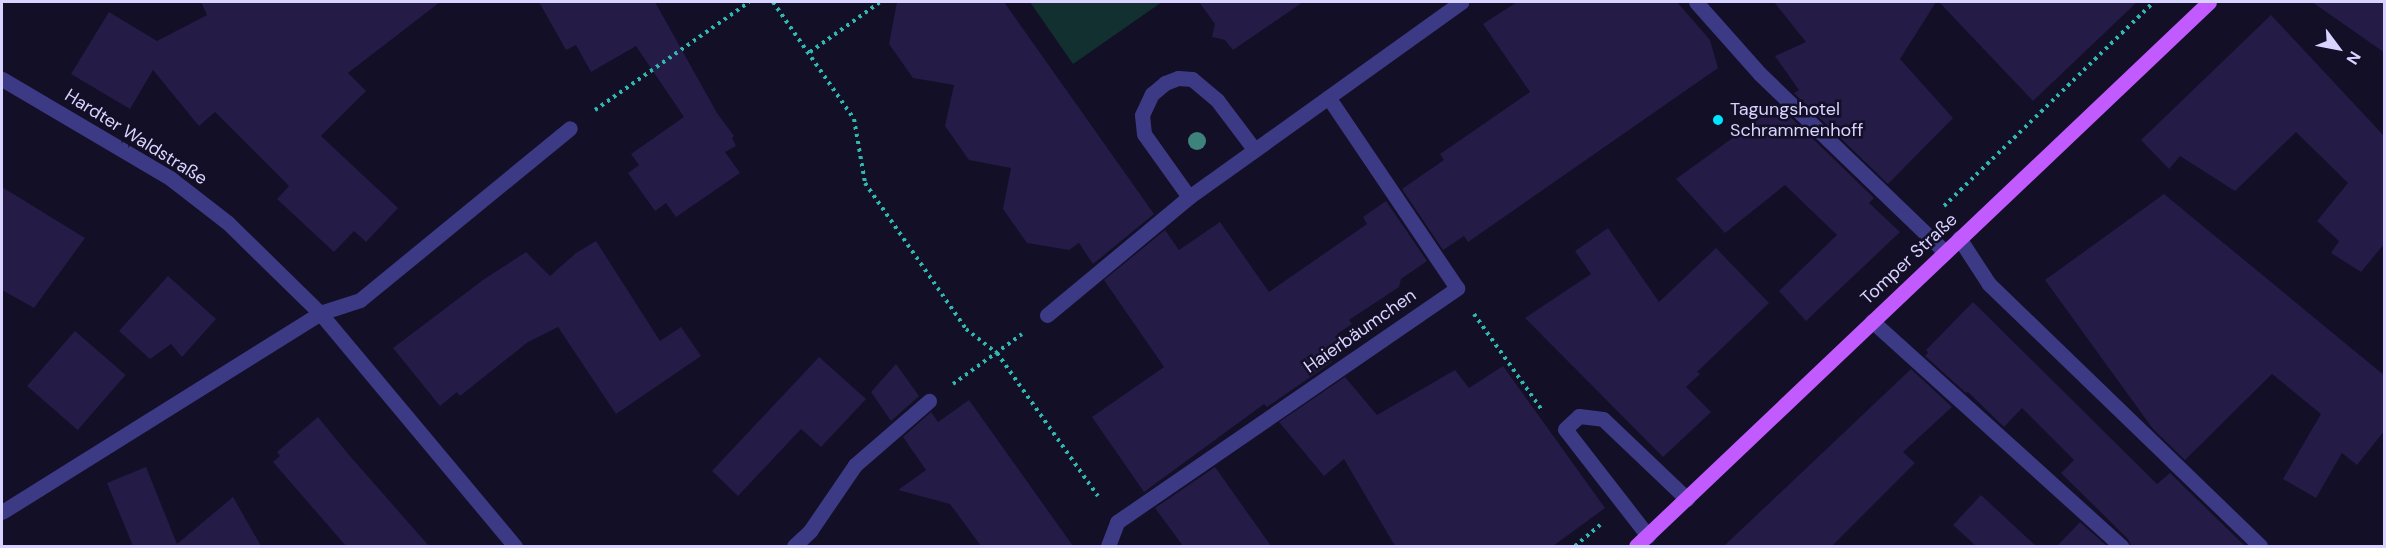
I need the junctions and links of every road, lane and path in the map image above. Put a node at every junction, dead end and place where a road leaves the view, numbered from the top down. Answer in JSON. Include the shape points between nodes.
{"nodes":[{"id":1,"x":749,"y":2,"type":"edge"},
{"id":2,"x":773,"y":2,"type":"edge"},
{"id":3,"x":880,"y":2,"type":"edge"},
{"id":4,"x":1461,"y":2,"type":"edge"},
{"id":5,"x":1696,"y":2,"type":"edge"},
{"id":6,"x":2154,"y":2,"type":"edge"},
{"id":7,"x":2209,"y":2,"type":"edge"},
{"id":8,"x":810,"y":52,"type":"junction"},
{"id":9,"x":2,"y":79,"type":"edge"},
{"id":10,"x":1328,"y":97,"type":"junction"},
{"id":11,"x":570,"y":128,"type":"joint"},
{"id":12,"x":1254,"y":149,"type":"junction"},
{"id":13,"x":1189,"y":197,"type":"junction"},
{"id":14,"x":1920,"y":228,"type":"junction"},
{"id":15,"x":1959,"y":238,"type":"junction"},
{"id":16,"x":1945,"y":252,"type":"junction"},
{"id":17,"x":1456,"y":288,"type":"junction"},
{"id":18,"x":320,"y":314,"type":"junction"},
{"id":19,"x":1047,"y":315,"type":"joint"},
{"id":20,"x":1872,"y":321,"type":"junction"},
{"id":21,"x":997,"y":352,"type":"junction"},
{"id":22,"x":929,"y":400,"type":"joint"},
{"id":23,"x":1565,"y":429,"type":"junction"},
{"id":24,"x":1687,"y":499,"type":"junction"},
{"id":25,"x":1623,"y":506,"type":"junction"},
{"id":26,"x":2,"y":512,"type":"edge"},
{"id":27,"x":1117,"y":522,"type":"junction"},
{"id":28,"x":1642,"y":541,"type":"edge"},
{"id":29,"x":515,"y":546,"type":"edge"},
{"id":30,"x":794,"y":546,"type":"edge"},
{"id":31,"x":1108,"y":546,"type":"edge"},
{"id":32,"x":1575,"y":546,"type":"edge"},
{"id":33,"x":2121,"y":546,"type":"edge"},
{"id":34,"x":2260,"y":546,"type":"edge"}],
"edges":[{"from":1,"to":11,"type":"path"},
{"from":2,"to":8,"type":"path"},
{"from":3,"to":8,"type":"path"},
{"from":4,"to":10,"type":"street"},
{"from":5,"to":14,"type":"street","via":[[1760,74]]},
{"from":6,"to":14,"type":"path"},
{"from":7,"to":15,"type":"main road","name":"Tomper Straße"},
{"from":8,"to":21,"type":"path","via":[[854,119],[865,183],[966,329]]},
{"from":9,"to":18,"type":"street","name":"Hardter Waldstraße","via":[[200,199]]},
{"from":10,"to":12,"type":"street"},
{"from":10,"to":17,"type":"street"},
{"from":11,"to":18,"type":"street","via":[[360,300]]},
{"from":12,"to":13,"type":"street"},
{"from":12,"to":13,"type":"street","via":[[1217,100],[1192,79],[1178,78],[1165,84],[1152,94],[1142,114],[1144,134]]},
{"from":13,"to":19,"type":"street"},
{"from":14,"to":16,"type":"street"},
{"from":15,"to":16,"type":"main road","name":"Tomper Straße"},
{"from":15,"to":34,"type":"street","via":[[1989,284]]},
{"from":16,"to":20,"type":"main road","name":"Tomper Straße"},
{"from":17,"to":23,"type":"path","via":[[1527,392],[1551,421]]},
{"from":17,"to":27,"type":"street","name":"Haierbäumchen"},
{"from":18,"to":26,"type":"street"},
{"from":18,"to":29,"type":"street","name":"Hardter Waldstraße"},
{"from":19,"to":21,"type":"path"},
{"from":20,"to":24,"type":"main road","name":"Tomper Straße"},
{"from":20,"to":33,"type":"street"},
{"from":21,"to":22,"type":"path"},
{"from":21,"to":27,"type":"path"},
{"from":22,"to":30,"type":"street","via":[[855,465],[810,531]]},
{"from":23,"to":24,"type":"street","via":[[1579,416],[1603,419]]},
{"from":23,"to":25,"type":"street"},
{"from":24,"to":28,"type":"main road","name":"Tomper Straße"},
{"from":25,"to":28,"type":"street"},
{"from":25,"to":32,"type":"path"},
{"from":27,"to":31,"type":"street"}]}
